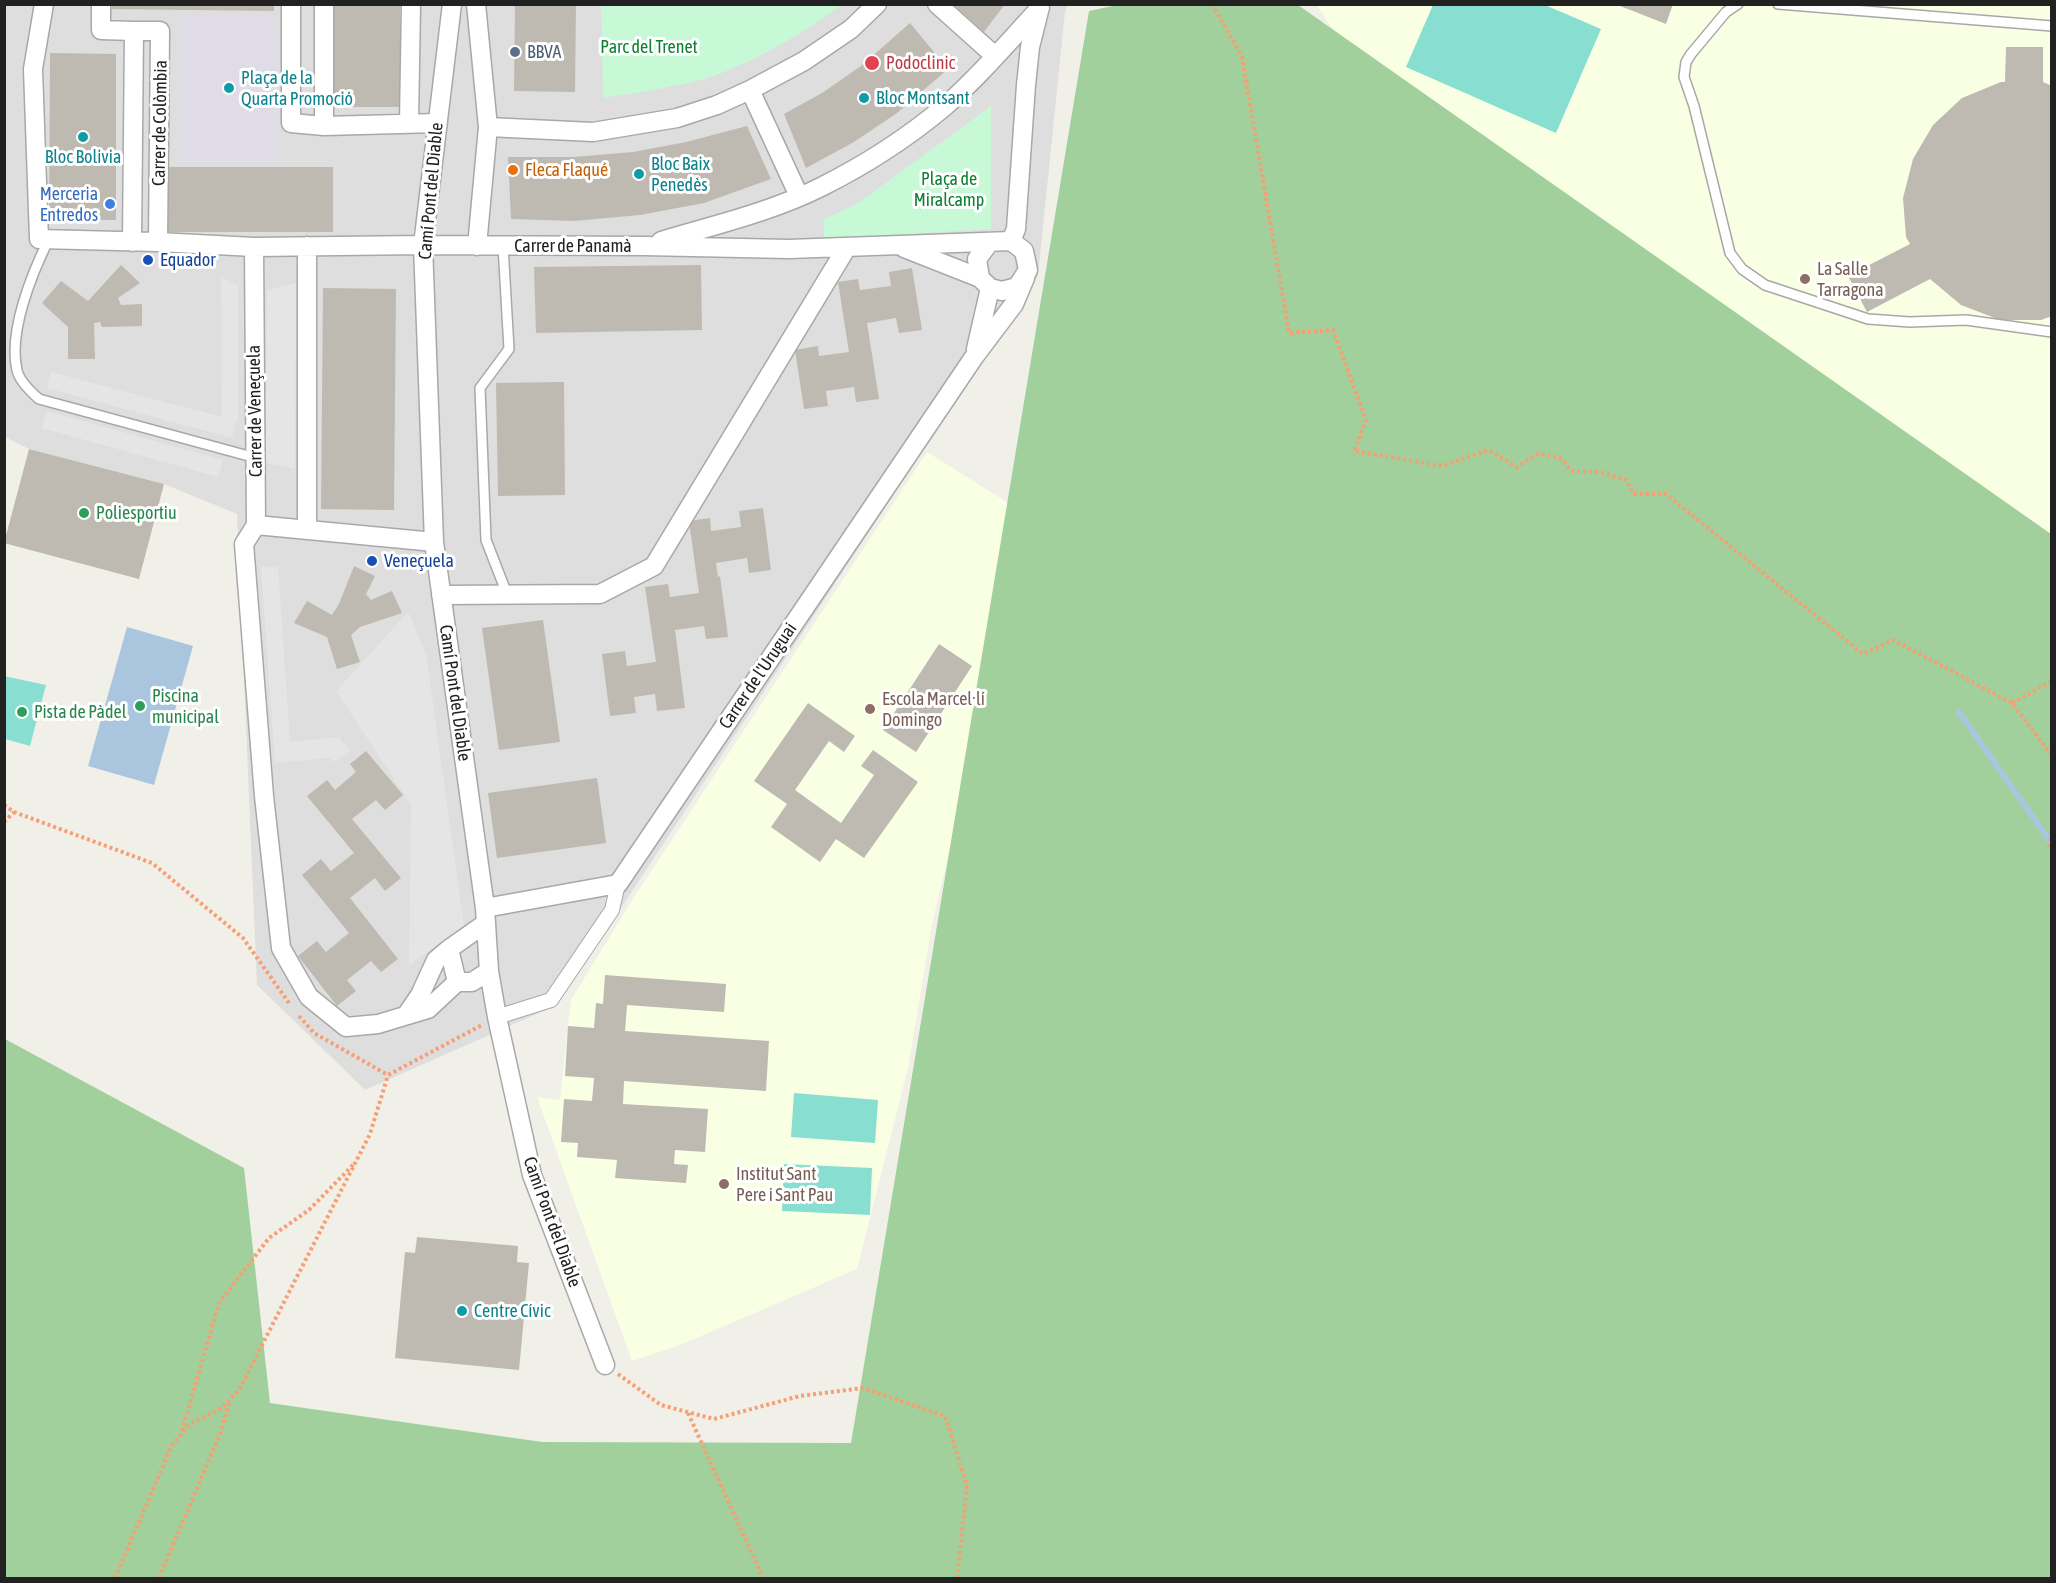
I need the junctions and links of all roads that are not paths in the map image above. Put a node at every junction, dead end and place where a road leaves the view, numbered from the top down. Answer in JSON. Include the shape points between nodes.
{"nodes":[{"id":1,"x":44,"y":4,"type":"edge"},
{"id":2,"x":101,"y":4,"type":"edge"},
{"id":3,"x":291,"y":4,"type":"edge"},
{"id":4,"x":324,"y":4,"type":"edge"},
{"id":5,"x":411,"y":4,"type":"edge"},
{"id":6,"x":452,"y":4,"type":"edge"},
{"id":7,"x":476,"y":4,"type":"edge"},
{"id":8,"x":877,"y":4,"type":"edge"},
{"id":9,"x":937,"y":4,"type":"edge"},
{"id":10,"x":1738,"y":4,"type":"edge"},
{"id":11,"x":1778,"y":4,"type":"edge"},
{"id":12,"x":1041,"y":6,"type":"edge"},
{"id":13,"x":2052,"y":26,"type":"edge"},
{"id":14,"x":134,"y":31,"type":"junction"},
{"id":15,"x":995,"y":56,"type":"junction"},
{"id":16,"x":750,"y":90,"type":"junction"},
{"id":17,"x":409,"y":123,"type":"junction"},
{"id":18,"x":437,"y":123,"type":"junction"},
{"id":19,"x":324,"y":126,"type":"junction"},
{"id":20,"x":488,"y":127,"type":"junction"},
{"id":21,"x":800,"y":196,"type":"junction"},
{"id":22,"x":44,"y":239,"type":"junction"},
{"id":23,"x":1011,"y":241,"type":"junction"},
{"id":24,"x":132,"y":242,"type":"junction"},
{"id":25,"x":158,"y":242,"type":"junction"},
{"id":26,"x":989,"y":243,"type":"junction"},
{"id":27,"x":423,"y":245,"type":"junction"},
{"id":28,"x":897,"y":245,"type":"junction"},
{"id":29,"x":307,"y":246,"type":"junction"},
{"id":30,"x":477,"y":246,"type":"junction"},
{"id":31,"x":503,"y":246,"type":"junction"},
{"id":32,"x":644,"y":246,"type":"junction"},
{"id":33,"x":254,"y":247,"type":"junction"},
{"id":34,"x":847,"y":247,"type":"junction"},
{"id":35,"x":1028,"y":270,"type":"junction"},
{"id":36,"x":985,"y":283,"type":"junction"},
{"id":37,"x":2052,"y":332,"type":"edge"},
{"id":38,"x":975,"y":357,"type":"junction"},
{"id":39,"x":256,"y":458,"type":"junction"},
{"id":40,"x":256,"y":525,"type":"junction"},
{"id":41,"x":307,"y":530,"type":"junction"},
{"id":42,"x":434,"y":542,"type":"junction"},
{"id":43,"x":441,"y":594,"type":"junction"},
{"id":44,"x":507,"y":594,"type":"junction"},
{"id":45,"x":618,"y":884,"type":"junction"},
{"id":46,"x":486,"y":916,"type":"junction"},
{"id":47,"x":449,"y":949,"type":"junction"},
{"id":48,"x":489,"y":971,"type":"junction"},
{"id":49,"x":457,"y":982,"type":"junction"},
{"id":50,"x":407,"y":1014,"type":"junction"},
{"id":51,"x":497,"y":1017,"type":"junction"},
{"id":52,"x":605,"y":1365,"type":"road end"}],
"edges":[{"from":1,"to":22,"type":"street","via":[[33,69]]},
{"from":2,"to":14,"type":"street","name":"Carrer de Colòmbia","via":[[101,30]]},
{"from":3,"to":19,"type":"street","via":[[291,123]]},
{"from":4,"to":19,"type":"street"},
{"from":5,"to":17,"type":"street"},
{"from":6,"to":18,"type":"street","name":"Camí Pont del Diable"},
{"from":7,"to":20,"type":"street"},
{"from":8,"to":16,"type":"street","via":[[851,29],[804,61]]},
{"from":9,"to":15,"type":"street"},
{"from":10,"to":37,"type":"lane","via":[[1690,54],[1684,77],[1730,253],[1742,269],[1765,285],[1868,319],[1966,320]]},
{"from":11,"to":13,"type":"lane"},
{"from":12,"to":15,"type":"street"},
{"from":12,"to":23,"type":"street","via":[[1030,47],[1016,229]]},
{"from":14,"to":24,"type":"street","name":"Carrer de Colòmbia"},
{"from":14,"to":25,"type":"street","name":"Carrer de Colòmbia","via":[[160,31]]},
{"from":15,"to":21,"type":"street","via":[[946,105],[906,136]]},
{"from":16,"to":20,"type":"street","via":[[677,118],[593,132]]},
{"from":16,"to":21,"type":"street"},
{"from":17,"to":18,"type":"street"},
{"from":17,"to":19,"type":"street"},
{"from":18,"to":27,"type":"street","name":"Camí Pont del Diable"},
{"from":20,"to":30,"type":"street"},
{"from":21,"to":32,"type":"street"},
{"from":22,"to":24,"type":"street"},
{"from":22,"to":39,"type":"lane","via":[[16,334],[17,371],[27,388],[39,399]]},
{"from":23,"to":26,"type":"street"},
{"from":23,"to":35,"type":"street","via":[[1024,251]]},
{"from":24,"to":25,"type":"street"},
{"from":25,"to":33,"type":"street"},
{"from":26,"to":28,"type":"street"},
{"from":26,"to":36,"type":"street","via":[[977,259]]},
{"from":27,"to":29,"type":"street"},
{"from":27,"to":30,"type":"street"},
{"from":27,"to":42,"type":"street","name":"Camí Pont del Diable"},
{"from":28,"to":34,"type":"street"},
{"from":28,"to":36,"type":"street"},
{"from":29,"to":33,"type":"street"},
{"from":29,"to":41,"type":"street"},
{"from":30,"to":31,"type":"street"},
{"from":31,"to":32,"type":"street","name":"Carrer de Panamà"},
{"from":31,"to":44,"type":"lane","via":[[508,349],[480,388],[486,540]]},
{"from":32,"to":34,"type":"street"},
{"from":33,"to":39,"type":"street","name":"Carrer de Veneçuela"},
{"from":34,"to":44,"type":"street","via":[[654,566],[600,594]]},
{"from":35,"to":36,"type":"street","via":[[1017,287],[1002,291]]},
{"from":35,"to":38,"type":"street","via":[[1014,304]]},
{"from":36,"to":38,"type":"street"},
{"from":38,"to":45,"type":"street","name":"Carrer de l'Uruguai"},
{"from":39,"to":40,"type":"street","name":"Carrer de Veneçuela"},
{"from":40,"to":41,"type":"street"},
{"from":40,"to":50,"type":"street","via":[[244,544],[281,948],[309,997],[346,1027],[378,1024]]},
{"from":41,"to":42,"type":"street"},
{"from":42,"to":43,"type":"street","name":"Camí Pont del Diable"},
{"from":43,"to":44,"type":"street"},
{"from":43,"to":46,"type":"street","name":"Camí Pont del Diable"},
{"from":45,"to":46,"type":"street"},
{"from":45,"to":51,"type":"street","via":[[612,910],[551,1000]]},
{"from":46,"to":47,"type":"street"},
{"from":46,"to":48,"type":"street","name":"Camí Pont del Diable"},
{"from":47,"to":49,"type":"street"},
{"from":47,"to":50,"type":"street","via":[[436,960]]},
{"from":48,"to":49,"type":"street","via":[[472,982]]},
{"from":48,"to":51,"type":"street","name":"Camí Pont del Diable"},
{"from":49,"to":50,"type":"street","via":[[428,1010]]},
{"from":51,"to":52,"type":"street","name":"Camí Pont del Diable","via":[[532,1175]]}]}
